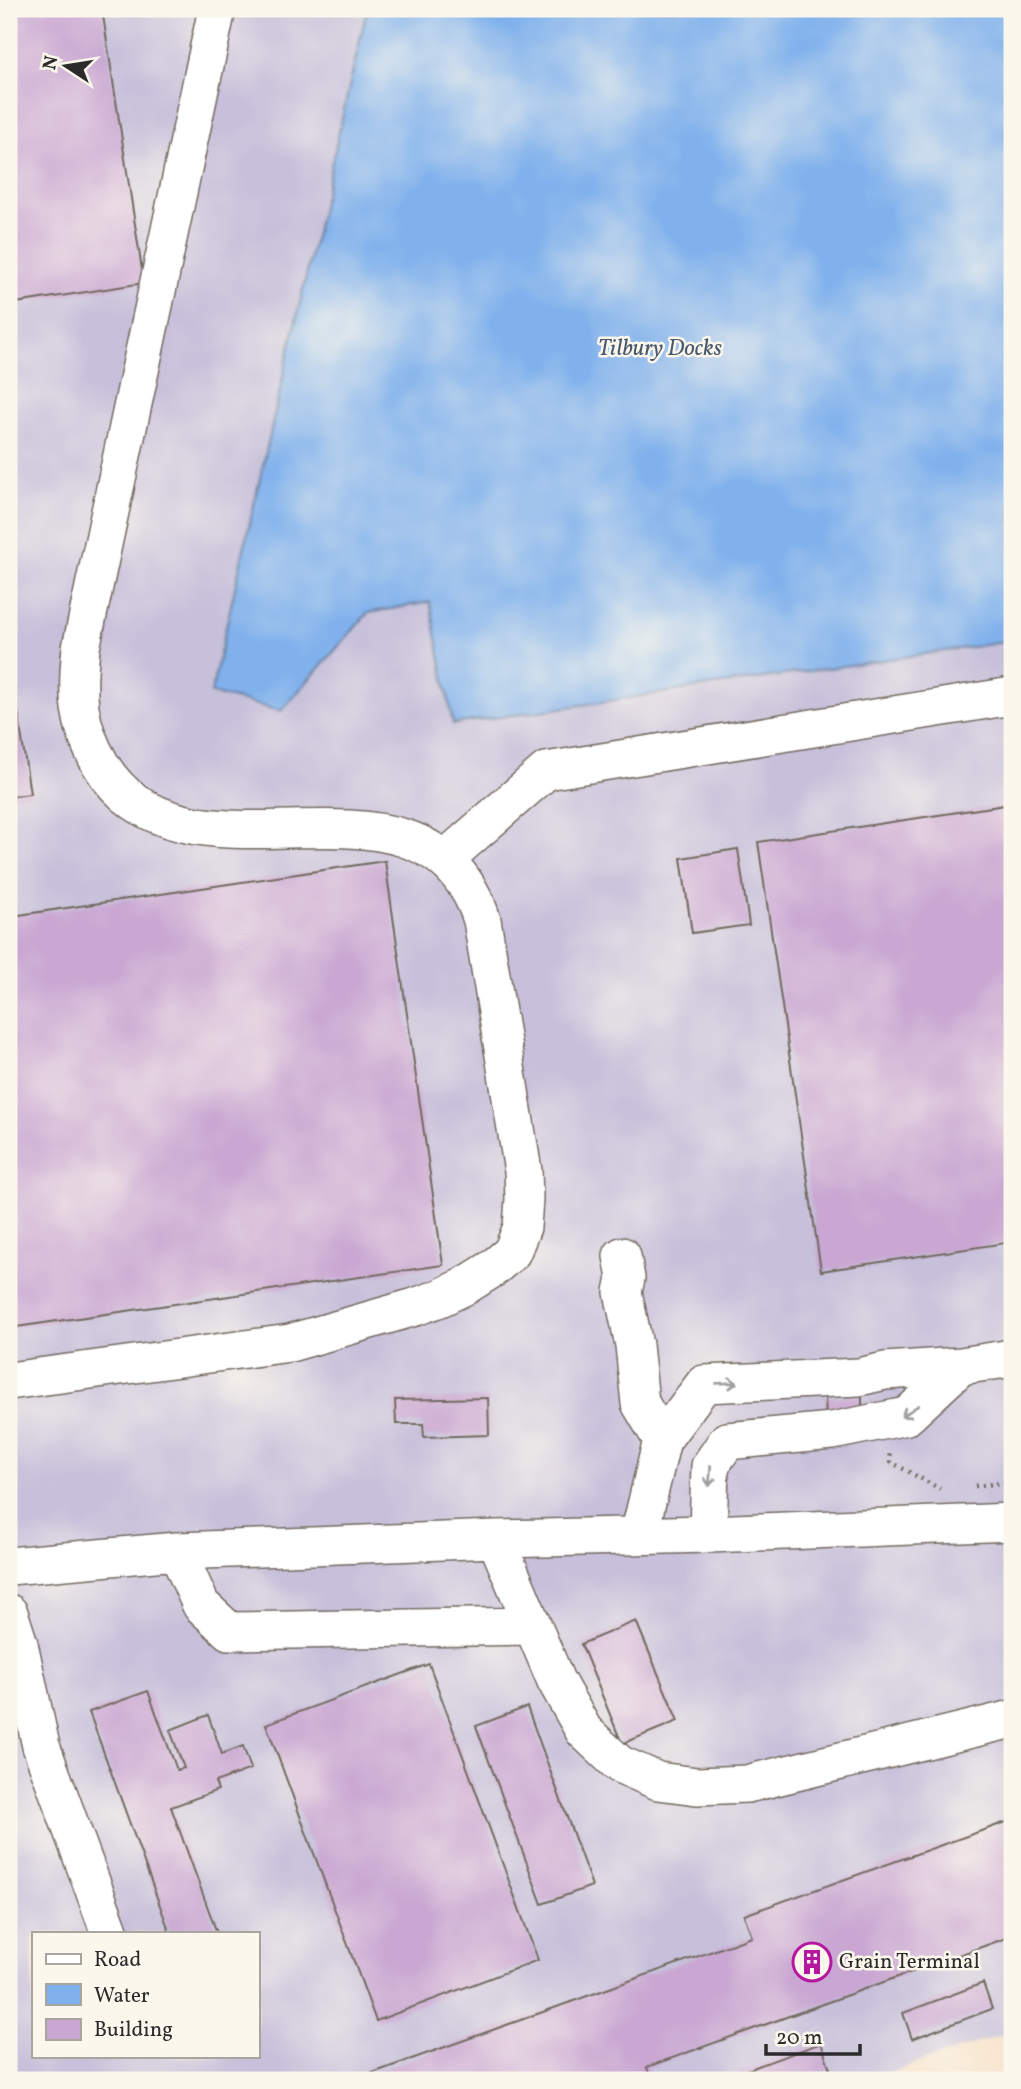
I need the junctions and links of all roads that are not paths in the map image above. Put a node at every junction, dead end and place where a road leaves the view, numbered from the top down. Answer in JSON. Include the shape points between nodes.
{"nodes":[{"id":1,"x":217,"y":9,"type":"edge"},
{"id":2,"x":1012,"y":696,"type":"edge"},
{"id":3,"x":445,"y":859,"type":"junction"},
{"id":4,"x":622,"y":1256,"type":"dead end"},
{"id":5,"x":1012,"y":1358,"type":"edge"},
{"id":6,"x":961,"y":1366,"type":"junction"},
{"id":7,"x":9,"y":1381,"type":"edge"},
{"id":8,"x":662,"y":1440,"type":"junction"},
{"id":9,"x":1012,"y":1521,"type":"edge"},
{"id":10,"x":708,"y":1534,"type":"junction"},
{"id":11,"x":639,"y":1535,"type":"junction"},
{"id":12,"x":496,"y":1539,"type":"junction"},
{"id":13,"x":177,"y":1551,"type":"junction"},
{"id":14,"x":9,"y":1566,"type":"edge"},
{"id":15,"x":9,"y":1613,"type":"edge"},
{"id":16,"x":532,"y":1626,"type":"junction"},
{"id":17,"x":1012,"y":1719,"type":"edge"},
{"id":18,"x":110,"y":1932,"type":"edge"}],
"edges":[{"from":1,"to":3,"type":"street","via":[[81,648],[82,724],[105,772],[139,804],[163,817],[218,828],[370,830],[401,836]]},
{"from":2,"to":3,"type":"street","via":[[546,771]]},
{"from":3,"to":7,"type":"street","via":[[476,899],[482,920],[523,1171],[522,1227],[512,1252],[492,1269],[440,1298],[290,1343]]},
{"from":4,"to":8,"type":"street","via":[[640,1403]]},
{"from":5,"to":6,"type":"street"},
{"from":8,"to":6,"type":"street","one_way":true,"via":[[704,1384],[859,1377]]},
{"from":6,"to":10,"type":"street","one_way":true,"via":[[907,1416],[832,1431],[727,1441],[710,1466]]},
{"from":8,"to":11,"type":"street"},
{"from":9,"to":10,"type":"street"},
{"from":10,"to":11,"type":"street"},
{"from":11,"to":12,"type":"street"},
{"from":12,"to":13,"type":"street"},
{"from":12,"to":16,"type":"street"},
{"from":13,"to":14,"type":"street"},
{"from":13,"to":16,"type":"street","via":[[201,1605],[229,1631]]},
{"from":15,"to":18,"type":"street","via":[[41,1746]]},
{"from":16,"to":17,"type":"street","via":[[555,1681],[584,1731],[619,1764],[659,1781],[697,1786],[747,1784]]}]}
